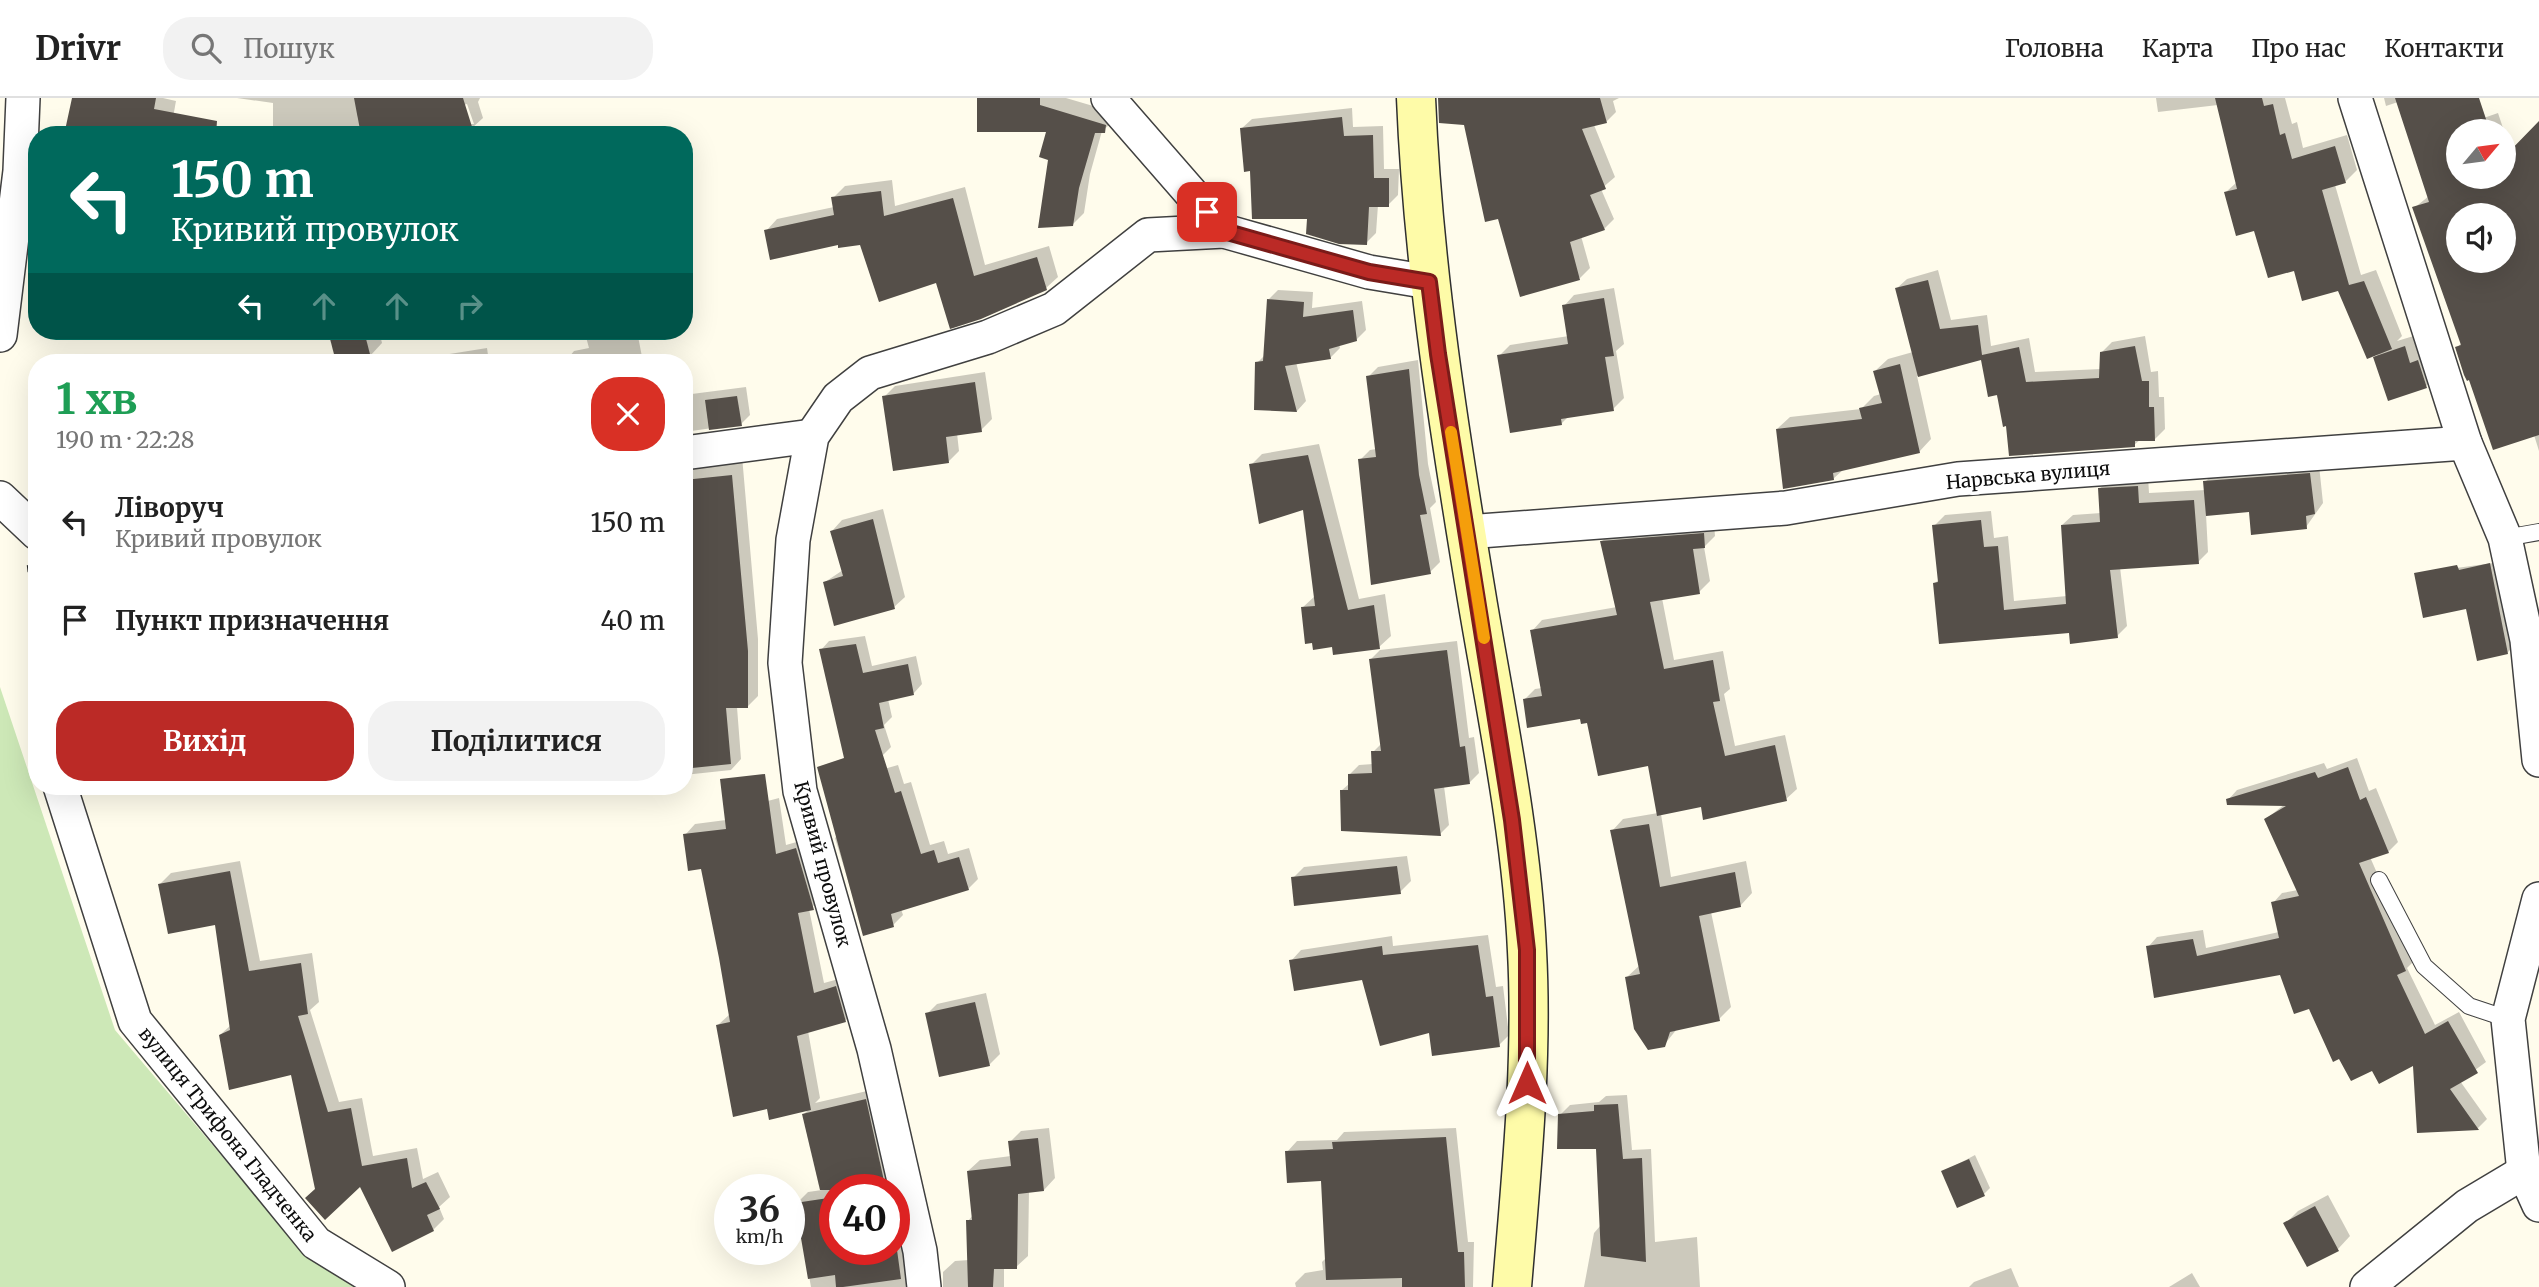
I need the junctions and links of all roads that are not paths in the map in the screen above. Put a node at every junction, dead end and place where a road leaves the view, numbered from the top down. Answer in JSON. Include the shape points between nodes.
{"nodes":[{"id":1,"x":23,"y":98,"type":"edge"},
{"id":2,"x":1108,"y":98,"type":"edge"},
{"id":3,"x":1416,"y":98,"type":"edge"},
{"id":4,"x":2356,"y":98,"type":"edge"},
{"id":5,"x":1224,"y":231,"type":"junction"},
{"id":6,"x":1429,"y":282,"type":"junction"},
{"id":7,"x":0,"y":335,"type":"edge"},
{"id":8,"x":812,"y":436,"type":"junction"},
{"id":9,"x":2465,"y":443,"type":"junction"},
{"id":10,"x":693,"y":452,"type":"edge"},
{"id":11,"x":0,"y":498,"type":"edge"},
{"id":12,"x":1467,"y":532,"type":"junction"},
{"id":13,"x":2539,"y":532,"type":"edge"},
{"id":14,"x":2505,"y":538,"type":"junction"},
{"id":15,"x":28,"y":540,"type":"edge"},
{"id":16,"x":2539,"y":760,"type":"edge"},
{"id":17,"x":63,"y":795,"type":"edge"},
{"id":18,"x":2379,"y":880,"type":"dead end"},
{"id":19,"x":2539,"y":899,"type":"edge"},
{"id":20,"x":2508,"y":1019,"type":"junction"},
{"id":21,"x":2524,"y":1172,"type":"junction"},
{"id":22,"x":2539,"y":1205,"type":"edge"},
{"id":23,"x":388,"y":1287,"type":"edge"},
{"id":24,"x":925,"y":1287,"type":"edge"},
{"id":25,"x":1512,"y":1287,"type":"edge"},
{"id":26,"x":2367,"y":1287,"type":"edge"}],
"edges":[{"from":1,"to":7,"type":"street","via":[[20,171]]},
{"from":2,"to":5,"type":"street"},
{"from":3,"to":6,"type":"street"},
{"from":4,"to":9,"type":"street"},
{"from":5,"to":6,"type":"street","name":"Кривий провулок","via":[[1369,272]]},
{"from":5,"to":8,"type":"street","name":"Кривий провулок","via":[[1148,235],[1054,309],[988,337],[870,373],[838,398]]},
{"from":6,"to":12,"type":"street"},
{"from":8,"to":10,"type":"street"},
{"from":8,"to":24,"type":"street","name":"Кривий провулок","via":[[793,540],[785,663],[800,791],[874,1049]]},
{"from":9,"to":12,"type":"street","name":"Нарвська вулиця","via":[[1958,479],[1786,508]]},
{"from":9,"to":14,"type":"street"},
{"from":11,"to":15,"type":"street"},
{"from":12,"to":25,"type":"street","via":[[1512,820],[1527,950],[1527,1083]]},
{"from":13,"to":14,"type":"lane"},
{"from":14,"to":16,"type":"street","via":[[2527,639]]},
{"from":17,"to":23,"type":"street","name":"вулиця Трифона Гладченка","via":[[135,1021],[316,1243]]},
{"from":18,"to":20,"type":"lane","via":[[2424,966],[2469,1006]]},
{"from":19,"to":20,"type":"street"},
{"from":20,"to":21,"type":"street"},
{"from":21,"to":22,"type":"street"},
{"from":21,"to":26,"type":"street","via":[[2466,1206]]}]}
